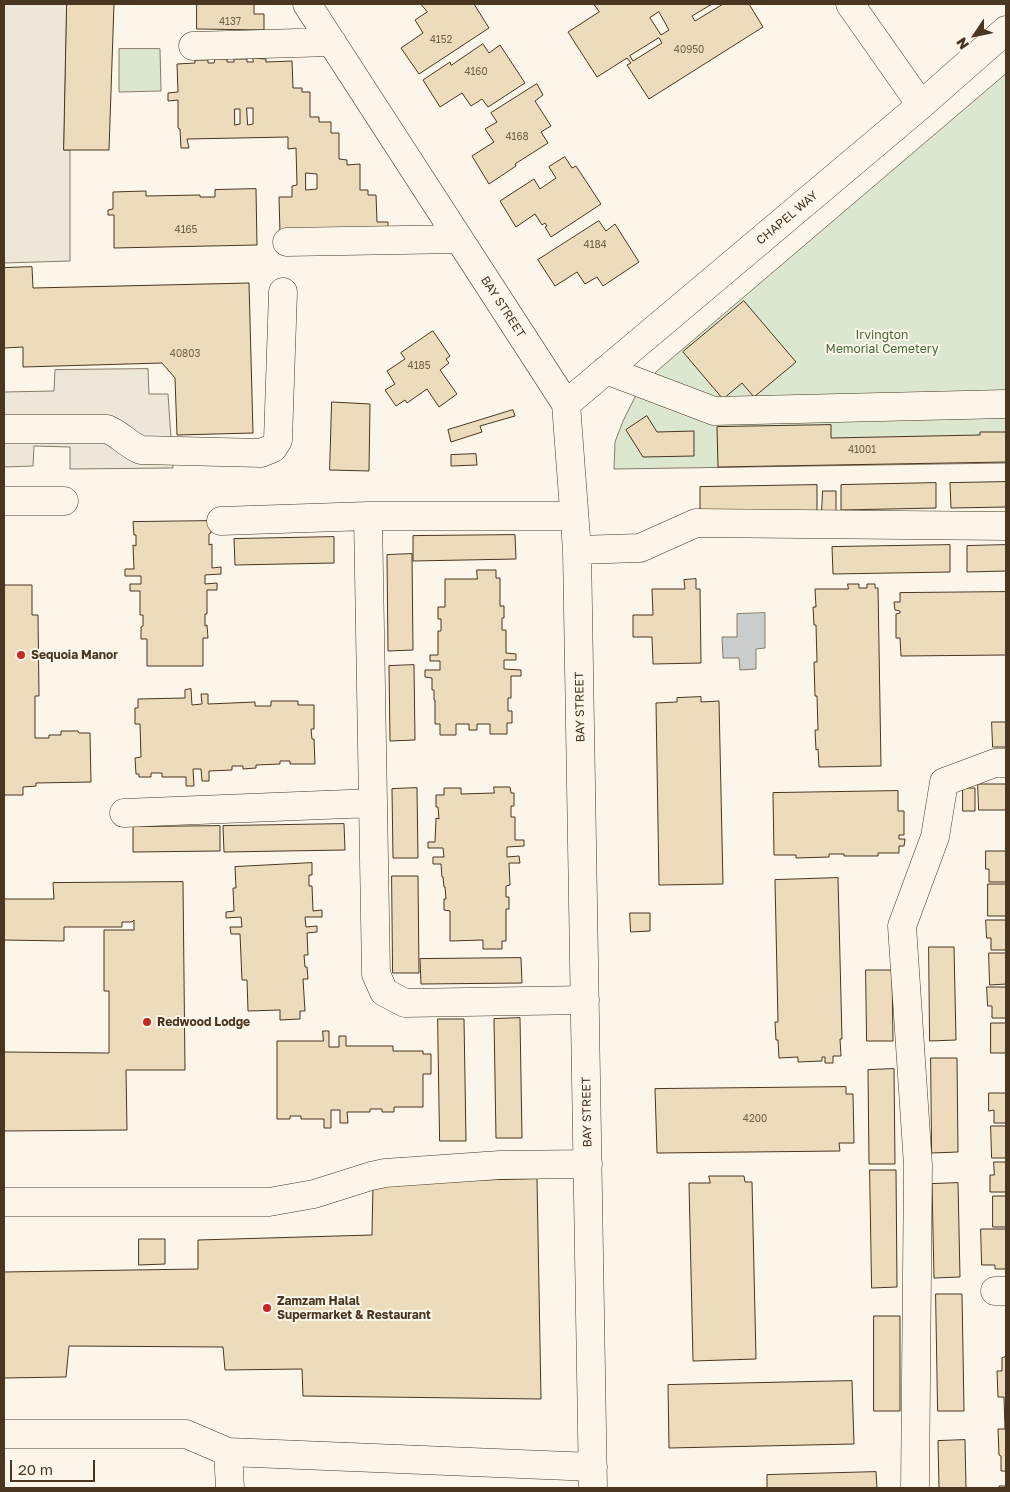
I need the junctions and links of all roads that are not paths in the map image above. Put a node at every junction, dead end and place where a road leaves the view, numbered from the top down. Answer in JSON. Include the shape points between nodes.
{"nodes":[{"id":1,"x":307,"y":4,"type":"edge"},
{"id":2,"x":850,"y":4,"type":"edge"},
{"id":3,"x":874,"y":4,"type":"edge"},
{"id":4,"x":1006,"y":32,"type":"edge"},
{"id":5,"x":332,"y":42,"type":"junction"},
{"id":6,"x":193,"y":46,"type":"dead end"},
{"id":7,"x":879,"y":46,"type":"junction"},
{"id":8,"x":921,"y":105,"type":"junction"},
{"id":9,"x":459,"y":239,"type":"junction"},
{"id":10,"x":287,"y":242,"type":"dead end"},
{"id":11,"x":283,"y":292,"type":"dead end"},
{"id":12,"x":606,"y":370,"type":"junction"},
{"id":13,"x":566,"y":404,"type":"junction"},
{"id":14,"x":1006,"y":404,"type":"edge"},
{"id":15,"x":4,"y":429,"type":"edge"},
{"id":16,"x":4,"y":501,"type":"edge"},
{"id":17,"x":64,"y":501,"type":"dead end"},
{"id":18,"x":368,"y":516,"type":"junction"},
{"id":19,"x":574,"y":516,"type":"junction"},
{"id":20,"x":221,"y":521,"type":"dead end"},
{"id":21,"x":1006,"y":526,"type":"edge"},
{"id":22,"x":577,"y":550,"type":"junction"},
{"id":23,"x":1006,"y":763,"type":"edge"},
{"id":24,"x":373,"y":803,"type":"junction"},
{"id":25,"x":124,"y":813,"type":"dead end"},
{"id":26,"x":585,"y":1000,"type":"junction"},
{"id":27,"x":588,"y":1164,"type":"junction"},
{"id":28,"x":4,"y":1202,"type":"edge"},
{"id":29,"x":4,"y":1434,"type":"edge"},
{"id":30,"x":228,"y":1452,"type":"junction"},
{"id":31,"x":593,"y":1477,"type":"edge"},
{"id":32,"x":230,"y":1488,"type":"edge"},
{"id":33,"x":915,"y":1488,"type":"edge"}],
"edges":[{"from":1,"to":5,"type":"street","name":"BAY STREET"},
{"from":2,"to":7,"type":"street"},
{"from":3,"to":7,"type":"street"},
{"from":4,"to":8,"type":"street","name":"CHAPEL WAY"},
{"from":5,"to":6,"type":"street"},
{"from":5,"to":9,"type":"street","name":"BAY STREET"},
{"from":7,"to":8,"type":"street"},
{"from":8,"to":12,"type":"street","name":"CHAPEL WAY"},
{"from":9,"to":10,"type":"street"},
{"from":9,"to":13,"type":"street","name":"BAY STREET"},
{"from":11,"to":15,"type":"street","via":[[278,440],[273,448],[261,453],[141,450],[107,428]]},
{"from":12,"to":13,"type":"street","name":"CHAPEL WAY"},
{"from":12,"to":14,"type":"street","via":[[714,411]]},
{"from":13,"to":19,"type":"street","name":"BAY STREET"},
{"from":16,"to":17,"type":"street"},
{"from":18,"to":19,"type":"street"},
{"from":18,"to":20,"type":"street"},
{"from":18,"to":24,"type":"street"},
{"from":19,"to":22,"type":"street","name":"BAY STREET"},
{"from":21,"to":22,"type":"street","via":[[696,523],[640,548]]},
{"from":22,"to":26,"type":"street","name":"BAY STREET"},
{"from":23,"to":33,"type":"street","via":[[995,763],[944,782],[935,837],[902,926],[918,1165]]},
{"from":24,"to":25,"type":"street"},
{"from":24,"to":26,"type":"street","via":[[376,974],[384,992],[405,1003]]},
{"from":26,"to":27,"type":"street","name":"BAY STREET"},
{"from":27,"to":28,"type":"street","via":[[500,1165],[385,1174],[314,1194],[269,1202]]},
{"from":27,"to":31,"type":"street","name":"BAY STREET"},
{"from":29,"to":30,"type":"street","via":[[186,1434]]},
{"from":30,"to":31,"type":"street"},
{"from":30,"to":32,"type":"street"}]}
